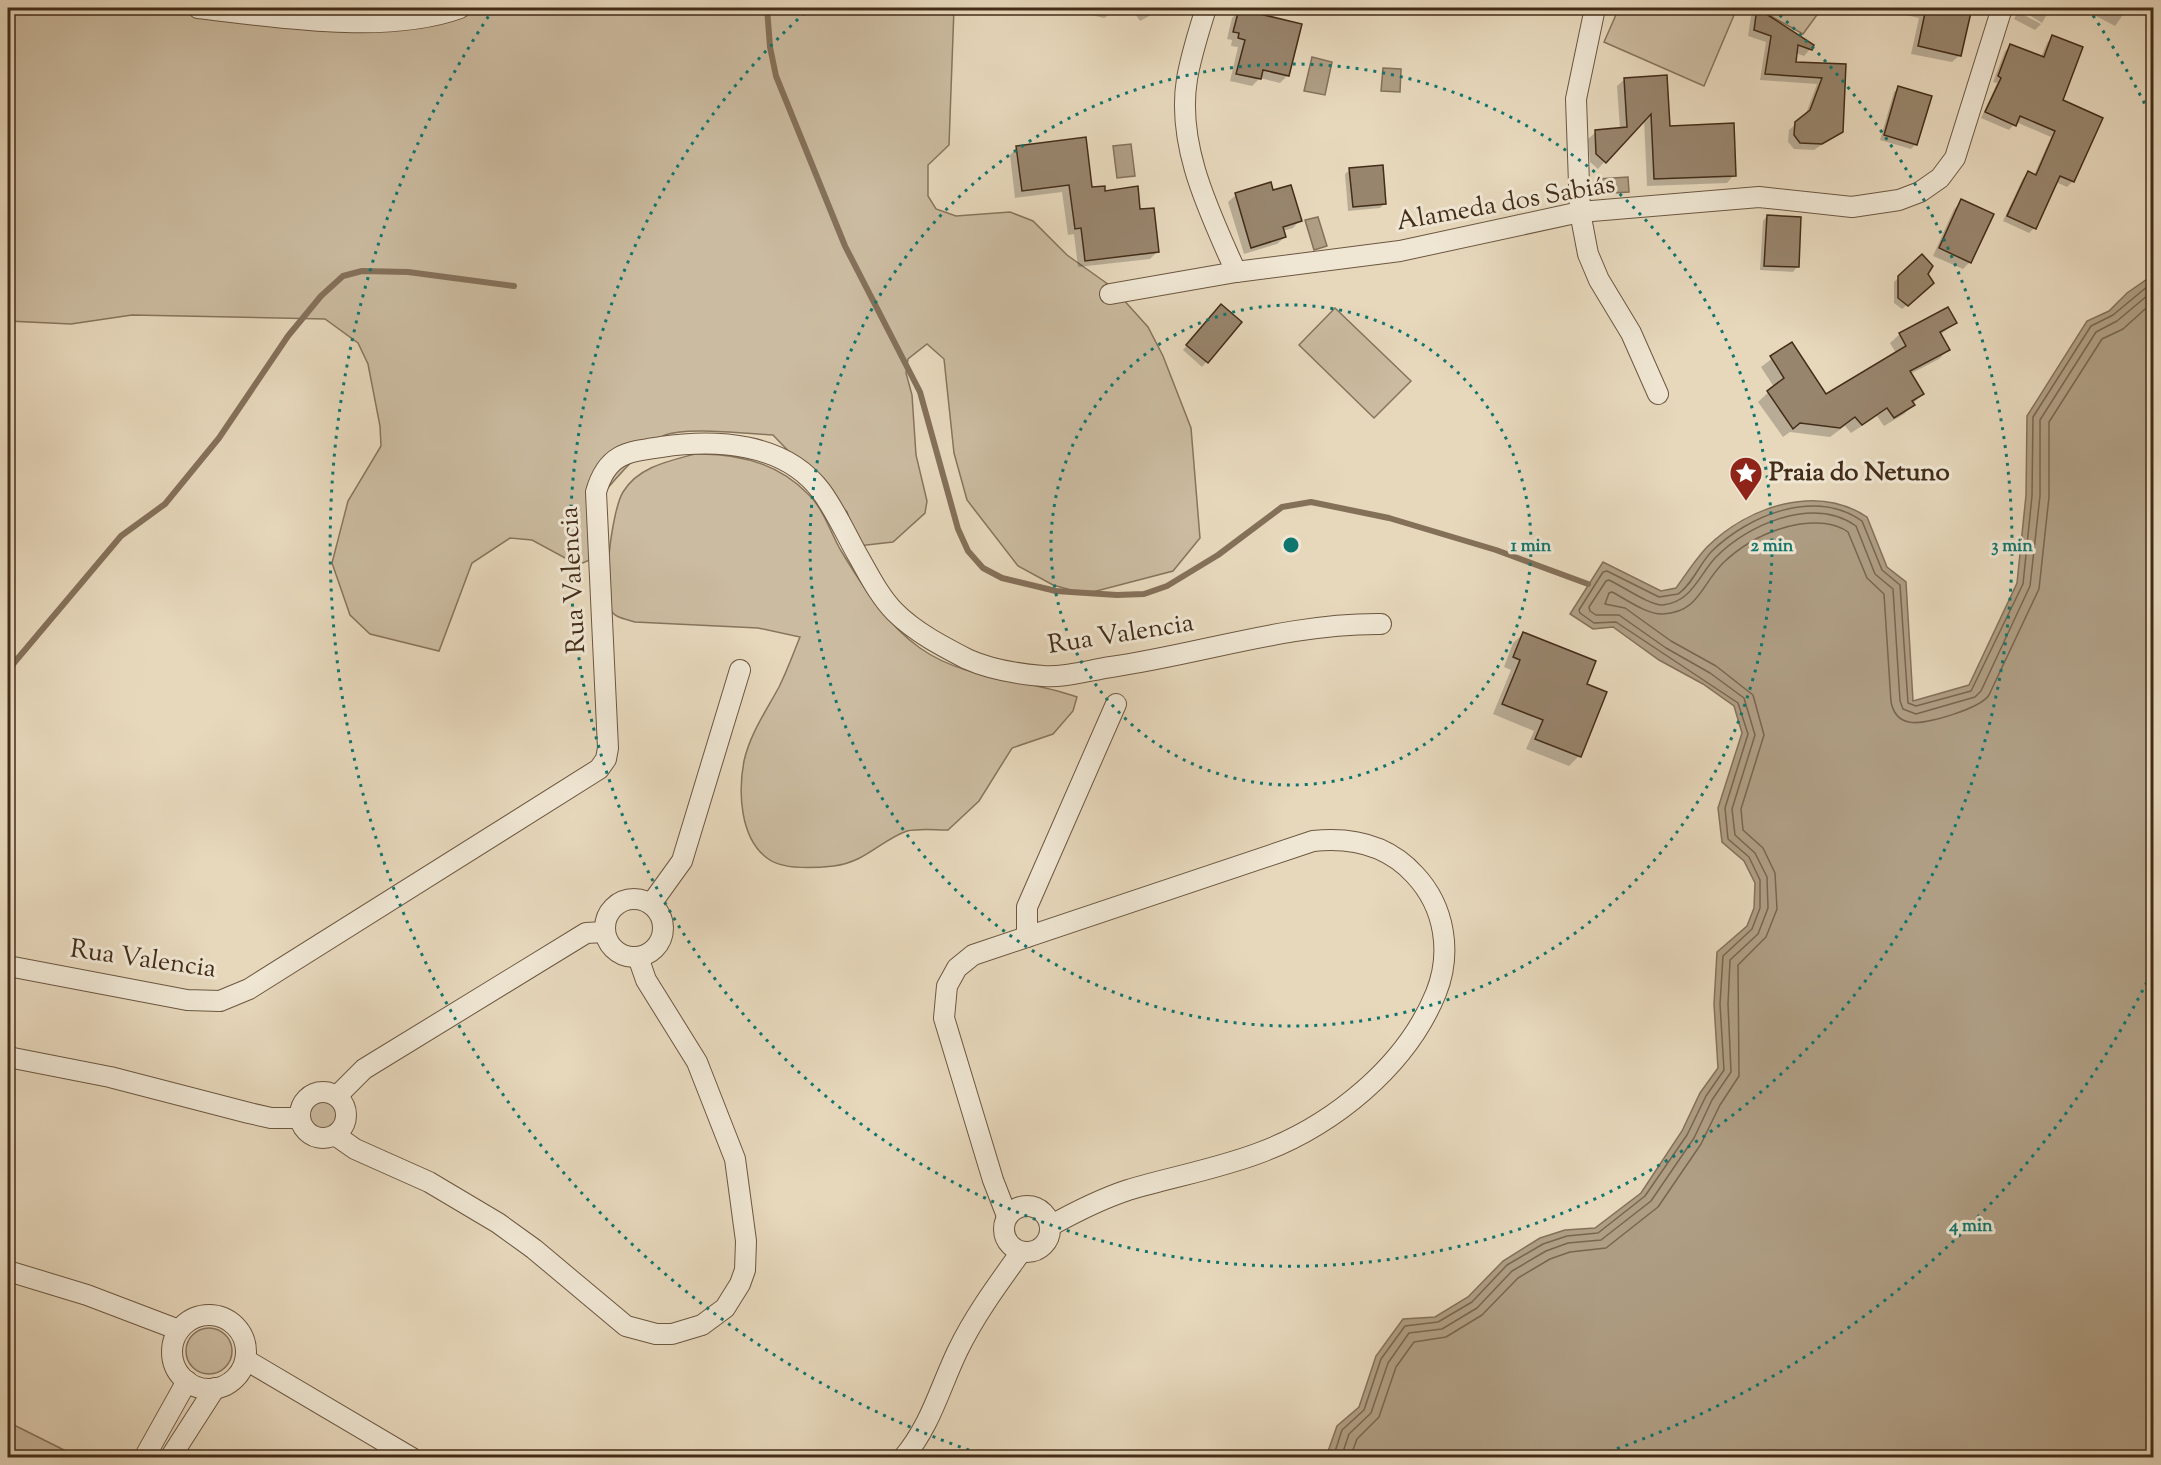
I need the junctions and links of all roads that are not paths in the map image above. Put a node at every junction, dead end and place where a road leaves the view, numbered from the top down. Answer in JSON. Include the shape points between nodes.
{"nodes":[{"id":1,"x":198,"y":8,"type":"edge"},
{"id":2,"x":460,"y":8,"type":"edge"},
{"id":3,"x":1206,"y":8,"type":"edge"},
{"id":4,"x":1595,"y":8,"type":"edge"},
{"id":5,"x":2002,"y":8,"type":"edge"},
{"id":6,"x":1580,"y":212,"type":"junction"},
{"id":7,"x":1236,"y":272,"type":"junction"},
{"id":8,"x":1110,"y":294,"type":"dead end"},
{"id":9,"x":1658,"y":393,"type":"dead end"},
{"id":10,"x":1381,"y":624,"type":"dead end"},
{"id":11,"x":740,"y":669,"type":"dead end"},
{"id":12,"x":1116,"y":704,"type":"dead end"},
{"id":13,"x":651,"y":904,"type":"junction"},
{"id":14,"x":604,"y":932,"type":"junction"},
{"id":15,"x":1027,"y":937,"type":"junction"},
{"id":16,"x":638,"y":957,"type":"junction"},
{"id":17,"x":8,"y":966,"type":"edge"},
{"id":18,"x":8,"y":1057,"type":"edge"},
{"id":19,"x":337,"y":1096,"type":"junction"},
{"id":20,"x":299,"y":1118,"type":"junction"},
{"id":21,"x":335,"y":1135,"type":"junction"},
{"id":22,"x":1007,"y":1215,"type":"junction"},
{"id":23,"x":1050,"y":1226,"type":"junction"},
{"id":24,"x":1021,"y":1252,"type":"junction"},
{"id":25,"x":8,"y":1271,"type":"edge"},
{"id":26,"x":179,"y":1330,"type":"junction"},
{"id":27,"x":246,"y":1360,"type":"junction"},
{"id":28,"x":187,"y":1382,"type":"junction"},
{"id":29,"x":215,"y":1388,"type":"junction"},
{"id":30,"x":144,"y":1458,"type":"edge"},
{"id":31,"x":170,"y":1458,"type":"edge"},
{"id":32,"x":412,"y":1458,"type":"edge"},
{"id":33,"x":903,"y":1458,"type":"edge"}],
"edges":[{"from":1,"to":2,"type":"street","via":[[387,23]]},
{"from":3,"to":7,"type":"street","via":[[1187,80],[1186,123],[1196,176]]},
{"from":4,"to":6,"type":"street","via":[[1576,99]]},
{"from":5,"to":6,"type":"street","name":"Alameda dos Sabiás","via":[[1955,158],[1940,178],[1920,192],[1899,200],[1852,207],[1760,197]]},
{"from":6,"to":7,"type":"street","name":"Alameda dos Sabiás","via":[[1400,251]]},
{"from":6,"to":9,"type":"street","via":[[1588,254],[1599,280],[1631,333]]},
{"from":7,"to":8,"type":"street","name":"Alameda dos Sabiás"},
{"from":10,"to":17,"type":"street","name":"Rua Valencia","via":[[1345,623],[1140,663],[1045,676],[1002,669],[971,661],[931,640],[894,611],[821,491],[805,474],[780,458],[753,448],[726,445],[666,446],[627,452],[610,463],[600,476],[596,492],[608,748],[599,769],[249,989],[220,1001],[187,1000]]},
{"from":11,"to":13,"type":"street","via":[[682,861]]},
{"from":12,"to":15,"type":"street","via":[[1027,907]]},
{"from":13,"to":14,"type":"street","via":[[641,899],[618,903],[610,910]]},
{"from":13,"to":16,"type":"street","via":[[663,923],[662,935],[658,945]]},
{"from":14,"to":16,"type":"street","via":[[616,951],[626,957]]},
{"from":14,"to":19,"type":"street","via":[[586,933],[364,1069]]},
{"from":15,"to":22,"type":"street","via":[[965,961],[947,986],[943,1007],[993,1180]]},
{"from":15,"to":23,"type":"street","via":[[1312,841],[1330,839],[1381,849],[1410,869],[1439,913],[1445,947],[1440,982],[1419,1024],[1383,1071],[1338,1110],[1295,1137],[1257,1154],[1129,1190]]},
{"from":16,"to":21,"type":"street","via":[[646,980],[697,1062],[735,1159],[746,1241],[745,1270],[729,1302],[702,1325],[672,1334],[626,1326],[498,1223],[429,1182],[355,1149]]},
{"from":18,"to":20,"type":"street","via":[[122,1080],[272,1118]]},
{"from":19,"to":20,"type":"street","via":[[319,1092],[310,1095]]},
{"from":19,"to":21,"type":"street","via":[[346,1111]]},
{"from":20,"to":21,"type":"street","via":[[309,1133],[317,1137]]},
{"from":22,"to":23,"type":"street","via":[[1014,1209],[1032,1207],[1047,1217]]},
{"from":22,"to":24,"type":"street","via":[[1006,1242]]},
{"from":23,"to":24,"type":"street","via":[[1050,1235],[1039,1250]]},
{"from":24,"to":33,"type":"street","via":[[972,1323],[935,1409]]},
{"from":25,"to":26,"type":"street","via":[[87,1295]]},
{"from":26,"to":27,"type":"street","via":[[190,1320],[218,1316],[242,1332]]},
{"from":26,"to":28,"type":"street","via":[[173,1342],[173,1357],[177,1371]]},
{"from":27,"to":29,"type":"street","via":[[234,1378]]},
{"from":27,"to":32,"type":"street"},
{"from":28,"to":29,"type":"street"},
{"from":28,"to":30,"type":"street"},
{"from":29,"to":31,"type":"street"}]}
